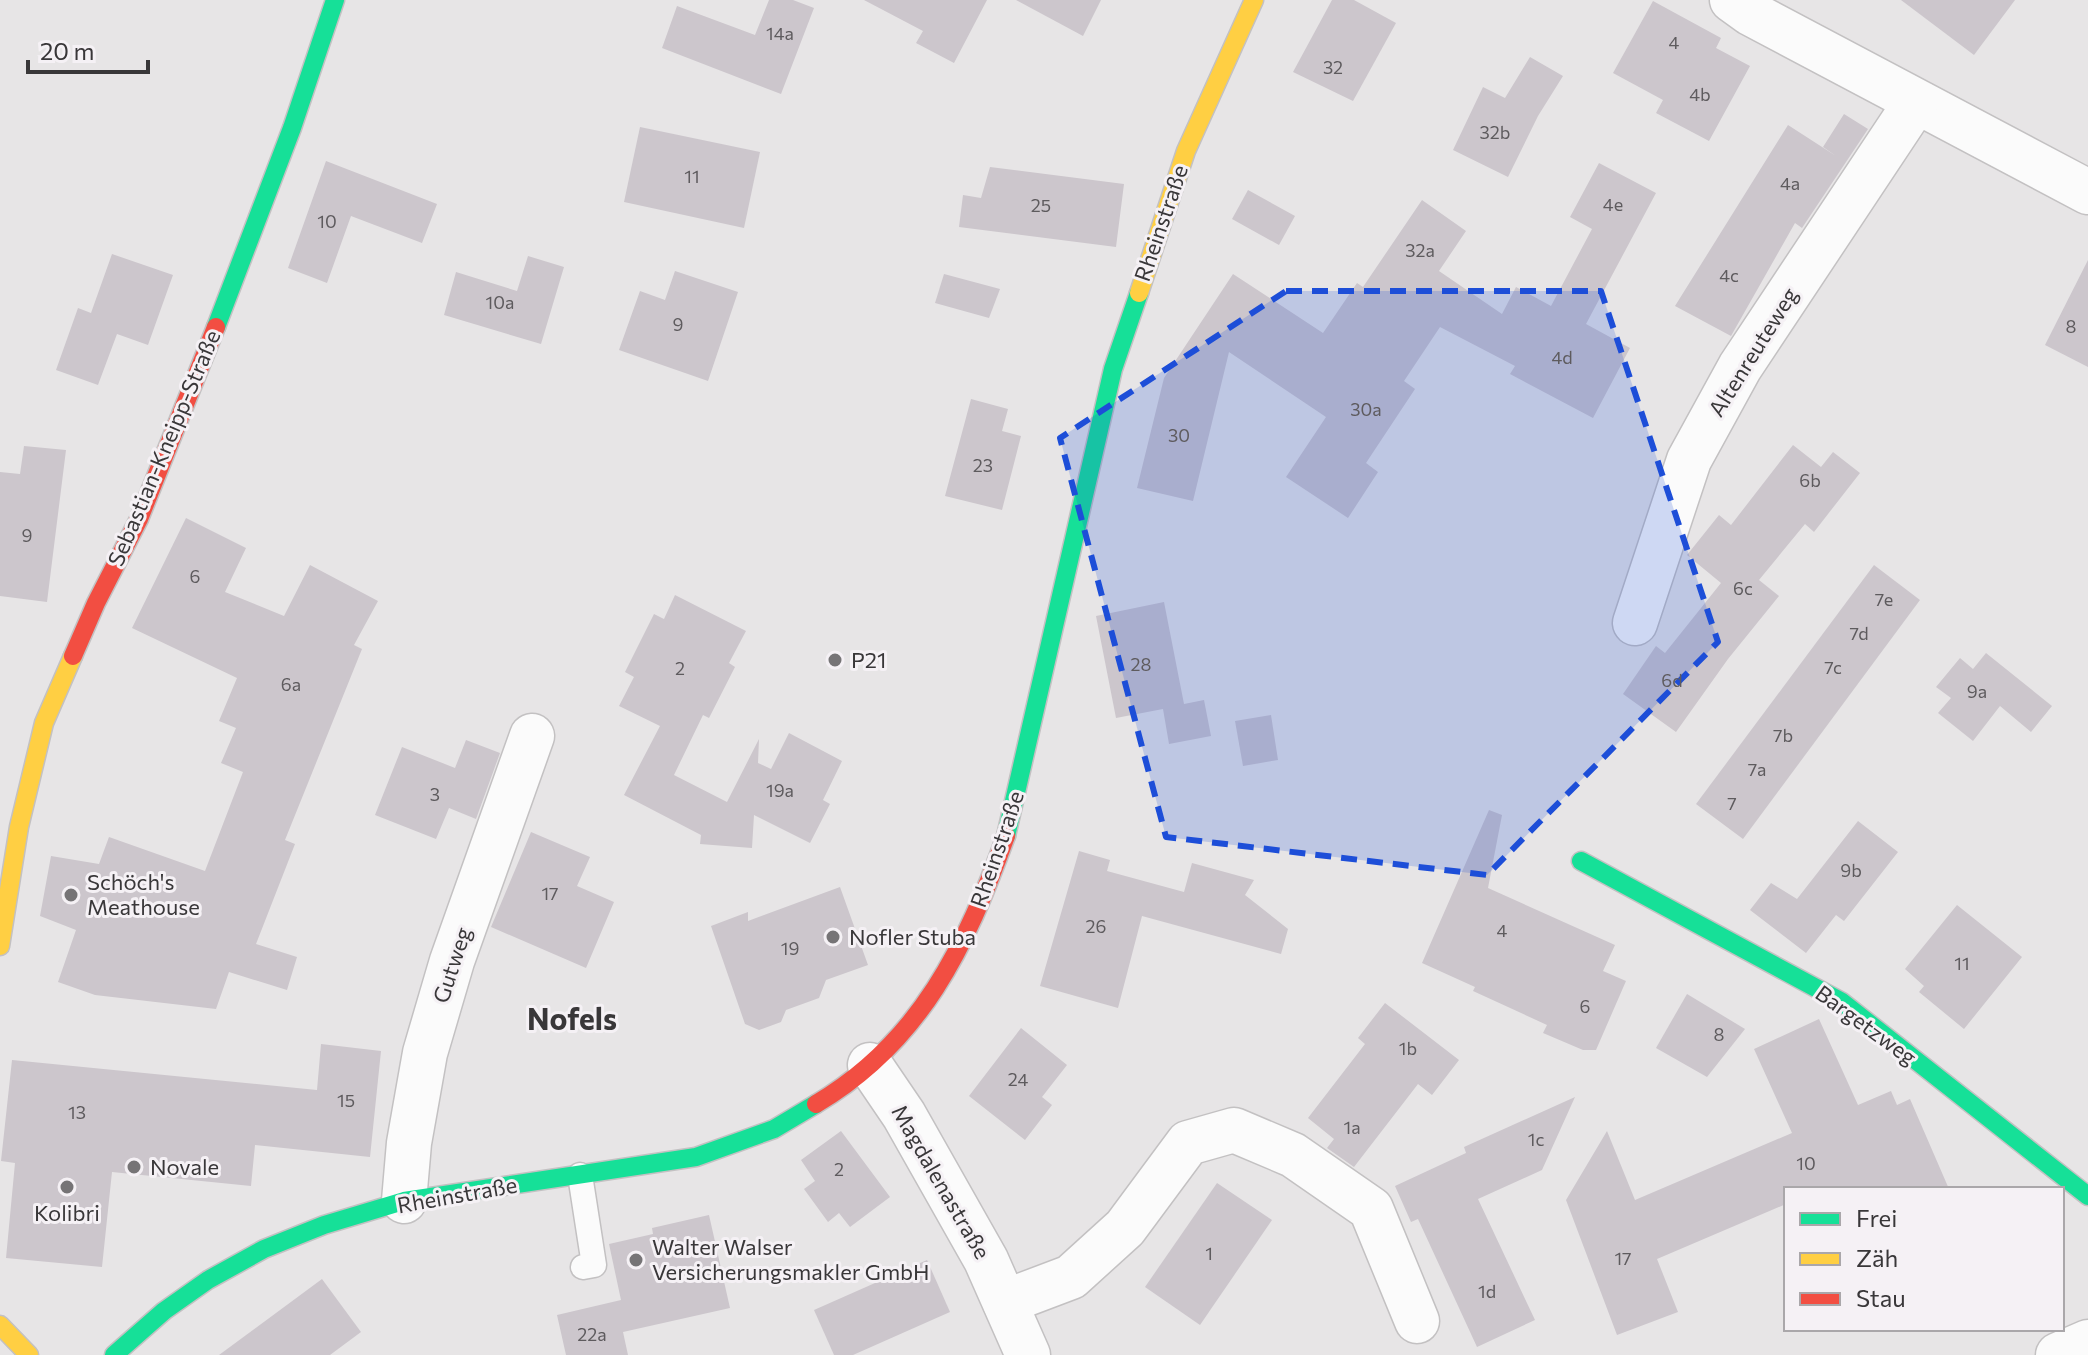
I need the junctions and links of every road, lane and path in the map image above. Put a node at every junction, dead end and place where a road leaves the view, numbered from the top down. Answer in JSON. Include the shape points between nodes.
{"nodes":[{"id":1,"x":335,"y":0,"type":"edge"},
{"id":2,"x":1254,"y":0,"type":"edge"},
{"id":3,"x":1732,"y":0,"type":"edge"},
{"id":4,"x":1916,"y":102,"type":"junction"},
{"id":5,"x":2088,"y":192,"type":"edge"},
{"id":6,"x":1635,"y":623,"type":"dead end"},
{"id":7,"x":532,"y":736,"type":"dead end"},
{"id":8,"x":1581,"y":861,"type":"dead end"},
{"id":9,"x":0,"y":946,"type":"edge"},
{"id":10,"x":870,"y":1065,"type":"junction"},
{"id":11,"x":580,"y":1175,"type":"junction"},
{"id":12,"x":2088,"y":1196,"type":"edge"},
{"id":13,"x":404,"y":1201,"type":"junction"},
{"id":14,"x":592,"y":1273,"type":"dead end"},
{"id":15,"x":1005,"y":1302,"type":"junction"},
{"id":16,"x":1417,"y":1321,"type":"dead end"},
{"id":17,"x":0,"y":1325,"type":"edge"},
{"id":18,"x":2088,"y":1342,"type":"edge"},
{"id":19,"x":29,"y":1355,"type":"edge"},
{"id":20,"x":114,"y":1355,"type":"edge"},
{"id":21,"x":1028,"y":1355,"type":"edge"},
{"id":22,"x":2058,"y":1355,"type":"edge"}],
"edges":[{"from":1,"to":9,"type":"main road","name":"Sebastian-Kneipp-Straße","via":[[190,394],[139,519],[44,723],[19,827]]},
{"from":2,"to":10,"type":"main road","name":"Rheinstraße","via":[[1186,151],[1113,369],[1011,822],[981,904],[938,986],[899,1039]]},
{"from":3,"to":4,"type":"street"},
{"from":4,"to":5,"type":"street"},
{"from":4,"to":6,"type":"street","name":"Altenreuteweg","via":[[1740,367],[1689,460]]},
{"from":7,"to":13,"type":"street","name":"Gutweg","via":[[425,1053]]},
{"from":8,"to":12,"type":"main road","name":"Bargetzweg","via":[[1842,1002]]},
{"from":10,"to":11,"type":"main road","name":"Rheinstraße","via":[[845,1087],[774,1129],[696,1157]]},
{"from":10,"to":15,"type":"street","name":"Magdalenastraße","via":[[904,1115]]},
{"from":11,"to":13,"type":"main road","name":"Rheinstraße"},
{"from":11,"to":14,"type":"lane"},
{"from":13,"to":20,"type":"main road","name":"Rheinstraße","via":[[264,1249],[164,1311]]},
{"from":15,"to":16,"type":"street","via":[[1071,1277],[1125,1228],[1188,1143],[1234,1130],[1293,1155],[1371,1209]]},
{"from":15,"to":21,"type":"street","name":"Magdalenastraße"},
{"from":17,"to":19,"type":"main road"},
{"from":18,"to":22,"type":"street"}]}
